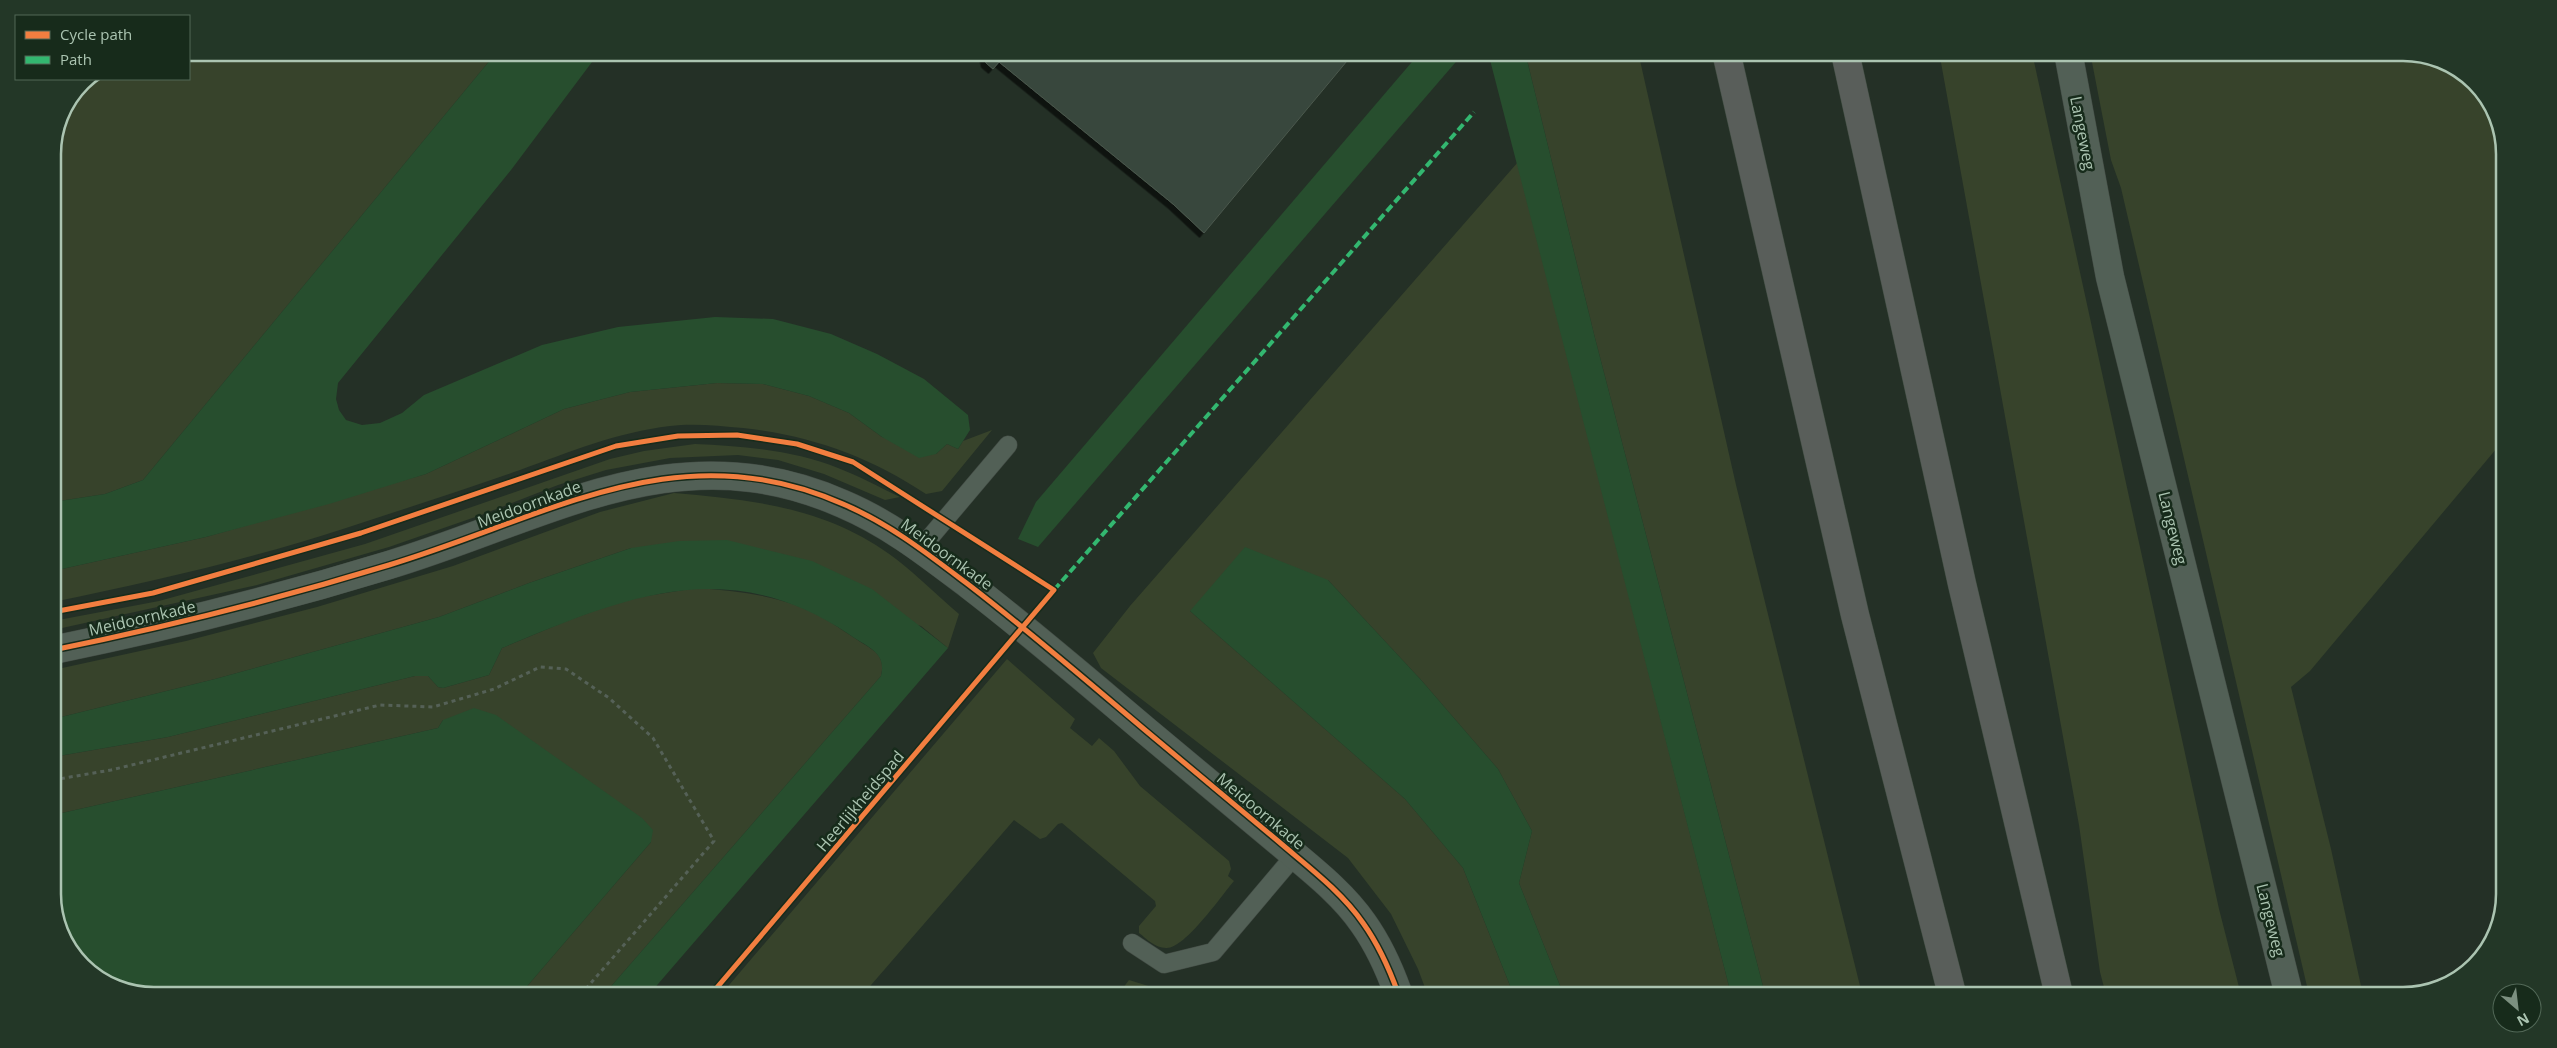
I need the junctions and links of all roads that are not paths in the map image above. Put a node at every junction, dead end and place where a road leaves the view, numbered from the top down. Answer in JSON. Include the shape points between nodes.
{"nodes":[{"id":1,"x":1728,"y":61,"type":"edge"},
{"id":2,"x":1847,"y":61,"type":"edge"},
{"id":3,"x":2070,"y":61,"type":"edge"},
{"id":4,"x":1008,"y":445,"type":"dead end"},
{"id":5,"x":921,"y":548,"type":"junction"},
{"id":6,"x":61,"y":648,"type":"edge"},
{"id":7,"x":1295,"y":855,"type":"junction"},
{"id":8,"x":1132,"y":944,"type":"dead end"},
{"id":9,"x":1396,"y":987,"type":"edge"},
{"id":10,"x":1950,"y":987,"type":"edge"},
{"id":11,"x":2056,"y":987,"type":"edge"},
{"id":12,"x":2287,"y":987,"type":"edge"}],
"edges":[{"from":1,"to":10,"type":"highway","via":[[1855,615]]},
{"from":2,"to":11,"type":"highway","via":[[1962,584]]},
{"from":3,"to":12,"type":"street","name":"Langeweg","via":[[2110,277]]},
{"from":4,"to":5,"type":"lane"},
{"from":5,"to":6,"type":"street","name":"Meidoornkade","via":[[883,523],[840,502],[800,488],[711,474],[661,478],[614,487],[420,556],[283,597],[163,628]]},
{"from":5,"to":7,"type":"street","name":"Meidoornkade","via":[[1024,627]]},
{"from":7,"to":8,"type":"lane","name":"Meidoornkade","via":[[1213,952],[1164,964]]},
{"from":7,"to":9,"type":"street","name":"Meidoornkade","via":[[1316,871],[1362,921],[1389,967]]}]}
